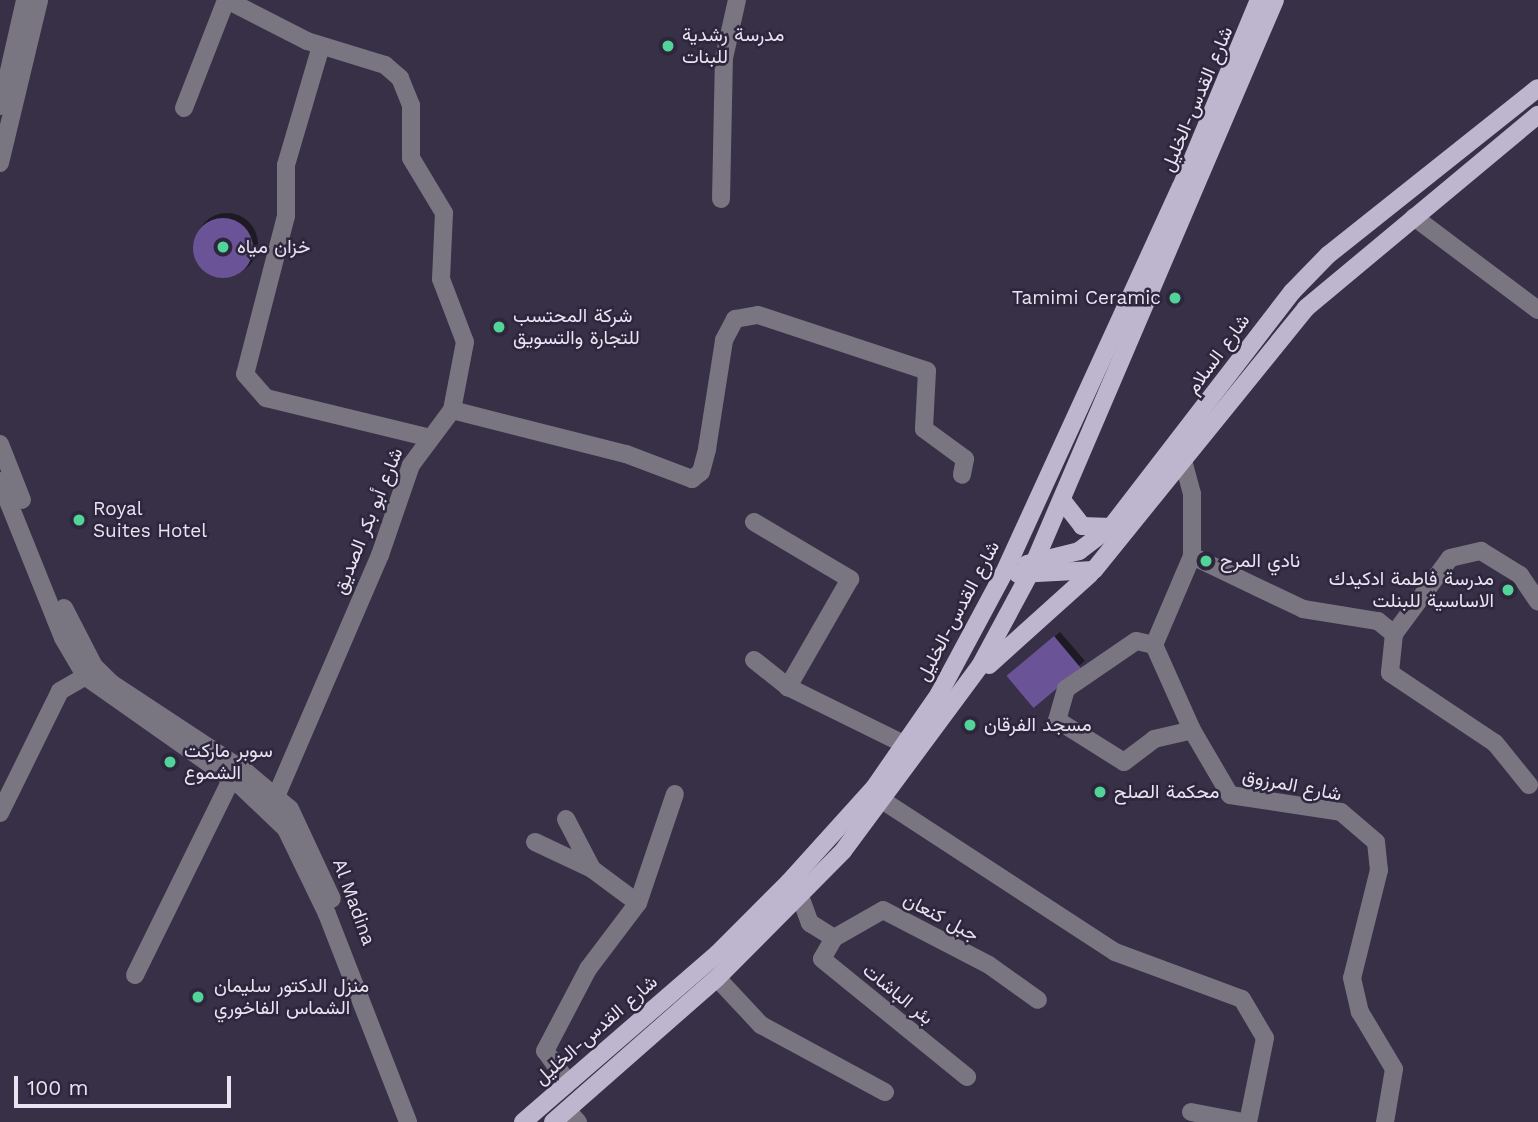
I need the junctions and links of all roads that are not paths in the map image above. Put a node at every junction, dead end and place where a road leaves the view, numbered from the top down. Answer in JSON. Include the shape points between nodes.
{"nodes":[{"id":1,"x":25,"y":0,"type":"edge"},
{"id":2,"x":39,"y":0,"type":"edge"},
{"id":3,"x":226,"y":0,"type":"edge"},
{"id":4,"x":737,"y":0,"type":"edge"},
{"id":5,"x":1259,"y":0,"type":"edge"},
{"id":6,"x":1275,"y":0,"type":"edge"},
{"id":7,"x":321,"y":46,"type":"junction"},
{"id":8,"x":1538,"y":88,"type":"edge"},
{"id":9,"x":184,"y":108,"type":"dead end"},
{"id":10,"x":0,"y":112,"type":"edge"},
{"id":11,"x":1538,"y":115,"type":"edge"},
{"id":12,"x":0,"y":163,"type":"edge"},
{"id":13,"x":721,"y":199,"type":"dead end"},
{"id":14,"x":1414,"y":217,"type":"junction"},
{"id":15,"x":1538,"y":310,"type":"edge"},
{"id":16,"x":452,"y":411,"type":"junction"},
{"id":17,"x":426,"y":438,"type":"junction"},
{"id":18,"x":0,"y":444,"type":"edge"},
{"id":19,"x":1178,"y":459,"type":"junction"},
{"id":20,"x":962,"y":475,"type":"dead end"},
{"id":21,"x":0,"y":481,"type":"edge"},
{"id":22,"x":1062,"y":500,"type":"junction"},
{"id":23,"x":754,"y":522,"type":"dead end"},
{"id":24,"x":1111,"y":527,"type":"junction"},
{"id":25,"x":1192,"y":556,"type":"junction"},
{"id":26,"x":1032,"y":568,"type":"junction"},
{"id":27,"x":1094,"y":570,"type":"junction"},
{"id":28,"x":1004,"y":573,"type":"junction"},
{"id":29,"x":1538,"y":602,"type":"edge"},
{"id":30,"x":1394,"y":634,"type":"junction"},
{"id":31,"x":1154,"y":645,"type":"junction"},
{"id":32,"x":754,"y":660,"type":"dead end"},
{"id":33,"x":91,"y":673,"type":"junction"},
{"id":34,"x":788,"y":687,"type":"junction"},
{"id":35,"x":953,"y":708,"type":"junction"},
{"id":36,"x":1192,"y":730,"type":"junction"},
{"id":37,"x":904,"y":744,"type":"junction"},
{"id":38,"x":231,"y":780,"type":"junction"},
{"id":39,"x":1529,"y":785,"type":"dead end"},
{"id":40,"x":675,"y":794,"type":"dead end"},
{"id":41,"x":885,"y":802,"type":"junction"},
{"id":42,"x":273,"y":803,"type":"junction"},
{"id":43,"x":0,"y":813,"type":"edge"},
{"id":44,"x":566,"y":819,"type":"dead end"},
{"id":45,"x":535,"y":842,"type":"dead end"},
{"id":46,"x":592,"y":869,"type":"junction"},
{"id":47,"x":800,"y":896,"type":"junction"},
{"id":48,"x":638,"y":903,"type":"junction"},
{"id":49,"x":834,"y":939,"type":"junction"},
{"id":50,"x":135,"y":975,"type":"dead end"},
{"id":51,"x":717,"y":978,"type":"junction"},
{"id":52,"x":1038,"y":1000,"type":"dead end"},
{"id":53,"x":967,"y":1077,"type":"dead end"},
{"id":54,"x":568,"y":1080,"type":"junction"},
{"id":55,"x":885,"y":1092,"type":"dead end"},
{"id":56,"x":1191,"y":1112,"type":"dead end"},
{"id":57,"x":573,"y":1116,"type":"edge"},
{"id":58,"x":411,"y":1122,"type":"edge"},
{"id":59,"x":523,"y":1122,"type":"edge"},
{"id":60,"x":553,"y":1122,"type":"edge"},
{"id":61,"x":1243,"y":1122,"type":"edge"},
{"id":62,"x":1248,"y":1122,"type":"edge"},
{"id":63,"x":1385,"y":1122,"type":"edge"}],
"edges":[{"from":1,"to":10,"type":"street"},
{"from":2,"to":12,"type":"street"},
{"from":3,"to":7,"type":"street"},
{"from":3,"to":9,"type":"street"},
{"from":4,"to":13,"type":"street","via":[[724,48]]},
{"from":5,"to":28,"type":"main road","name":"شارع القدس-الخليل","via":[[1186,177]]},
{"from":6,"to":22,"type":"main road","name":"شارع القدس-الخليل"},
{"from":7,"to":16,"type":"street","via":[[385,65],[409,96],[408,148],[444,213],[441,279],[464,334]]},
{"from":7,"to":17,"type":"street","via":[[286,165],[286,216],[245,363],[247,379],[266,398]]},
{"from":8,"to":19,"type":"main road","name":"شارع السلام","via":[[1328,256],[1260,330]]},
{"from":11,"to":14,"type":"main road","name":"شارع السلام"},
{"from":14,"to":15,"type":"street"},
{"from":14,"to":19,"type":"main road","name":"شارع السلام","via":[[1306,308]]},
{"from":16,"to":17,"type":"street","name":"شارع أبو بكر الصديق"},
{"from":16,"to":20,"type":"street","via":[[626,454],[692,479],[701,472],[707,449],[724,340],[735,319],[758,315],[927,372],[924,429],[965,459]]},
{"from":17,"to":42,"type":"street","name":"شارع أبو بكر الصديق"},
{"from":18,"to":33,"type":"street","name":"Al Madina"},
{"from":19,"to":24,"type":"main road","name":"شارع السلام"},
{"from":19,"to":25,"type":"street","via":[[1193,506]]},
{"from":19,"to":27,"type":"main road","name":"شارع السلام"},
{"from":21,"to":33,"type":"street","name":"Al Madina","via":[[63,638]]},
{"from":22,"to":24,"type":"main road","via":[[1082,526]]},
{"from":22,"to":26,"type":"main road","name":"شارع القدس-الخليل"},
{"from":23,"to":34,"type":"street","via":[[850,579]]},
{"from":24,"to":26,"type":"main road","name":"شارع السلام","via":[[1079,551]]},
{"from":25,"to":30,"type":"street","via":[[1303,609],[1378,621]]},
{"from":25,"to":31,"type":"street"},
{"from":26,"to":27,"type":"main road","name":"شارع السلام"},
{"from":26,"to":28,"type":"main road","name":"شارع السلام"},
{"from":26,"to":35,"type":"main road","name":"شارع القدس-الخليل"},
{"from":27,"to":35,"type":"main road","name":"شارع السلام","via":[[1012,639]]},
{"from":28,"to":37,"type":"main road","name":"شارع القدس-الخليل","via":[[939,695]]},
{"from":29,"to":30,"type":"street","via":[[1520,575],[1481,551],[1470,553],[1450,558]]},
{"from":30,"to":39,"type":"street","via":[[1390,673],[1495,743]]},
{"from":31,"to":36,"type":"street","name":"شارع المرزوق"},
{"from":31,"to":36,"type":"street","via":[[1136,641],[1066,689],[1058,720],[1124,762],[1154,739]]},
{"from":32,"to":34,"type":"street"},
{"from":33,"to":38,"type":"street","name":"Al Madina"},
{"from":33,"to":42,"type":"street","name":"Al Madina"},
{"from":33,"to":43,"type":"street","via":[[60,691]]},
{"from":34,"to":37,"type":"street"},
{"from":35,"to":41,"type":"main road","name":"شارع القدس-الخليل"},
{"from":36,"to":63,"type":"street","name":"شارع المرزوق","via":[[1230,795],[1341,812],[1376,842],[1379,870],[1352,978],[1360,1012],[1394,1069]]},
{"from":37,"to":54,"type":"main road","name":"شارع القدس-الخليل","via":[[874,788],[789,883],[717,954]]},
{"from":38,"to":42,"type":"street","name":"Al Madina"},
{"from":38,"to":50,"type":"street"},
{"from":40,"to":48,"type":"street"},
{"from":41,"to":47,"type":"main road","name":"شارع القدس-الخليل"},
{"from":41,"to":62,"type":"street","via":[[1115,952],[1227,988],[1242,999],[1265,1038]]},
{"from":42,"to":58,"type":"street","name":"Al Madina","via":[[303,827],[372,1026]]},
{"from":44,"to":46,"type":"street"},
{"from":45,"to":46,"type":"street"},
{"from":46,"to":48,"type":"street"},
{"from":47,"to":49,"type":"street","via":[[810,923]]},
{"from":47,"to":51,"type":"main road","name":"شارع القدس-الخليل"},
{"from":48,"to":54,"type":"street","via":[[588,969],[545,1051]]},
{"from":49,"to":52,"type":"street","name":"جبل كنعان","via":[[883,910],[989,965]]},
{"from":49,"to":53,"type":"street","name":"بئر الباشات","via":[[822,959]]},
{"from":51,"to":55,"type":"street","via":[[761,1025]]},
{"from":51,"to":57,"type":"main road","name":"شارع القدس-الخليل"},
{"from":54,"to":59,"type":"main road","name":"شارع القدس-الخليل"},
{"from":56,"to":61,"type":"street"},
{"from":57,"to":60,"type":"main road","name":"شارع القدس-الخليل"}]}
